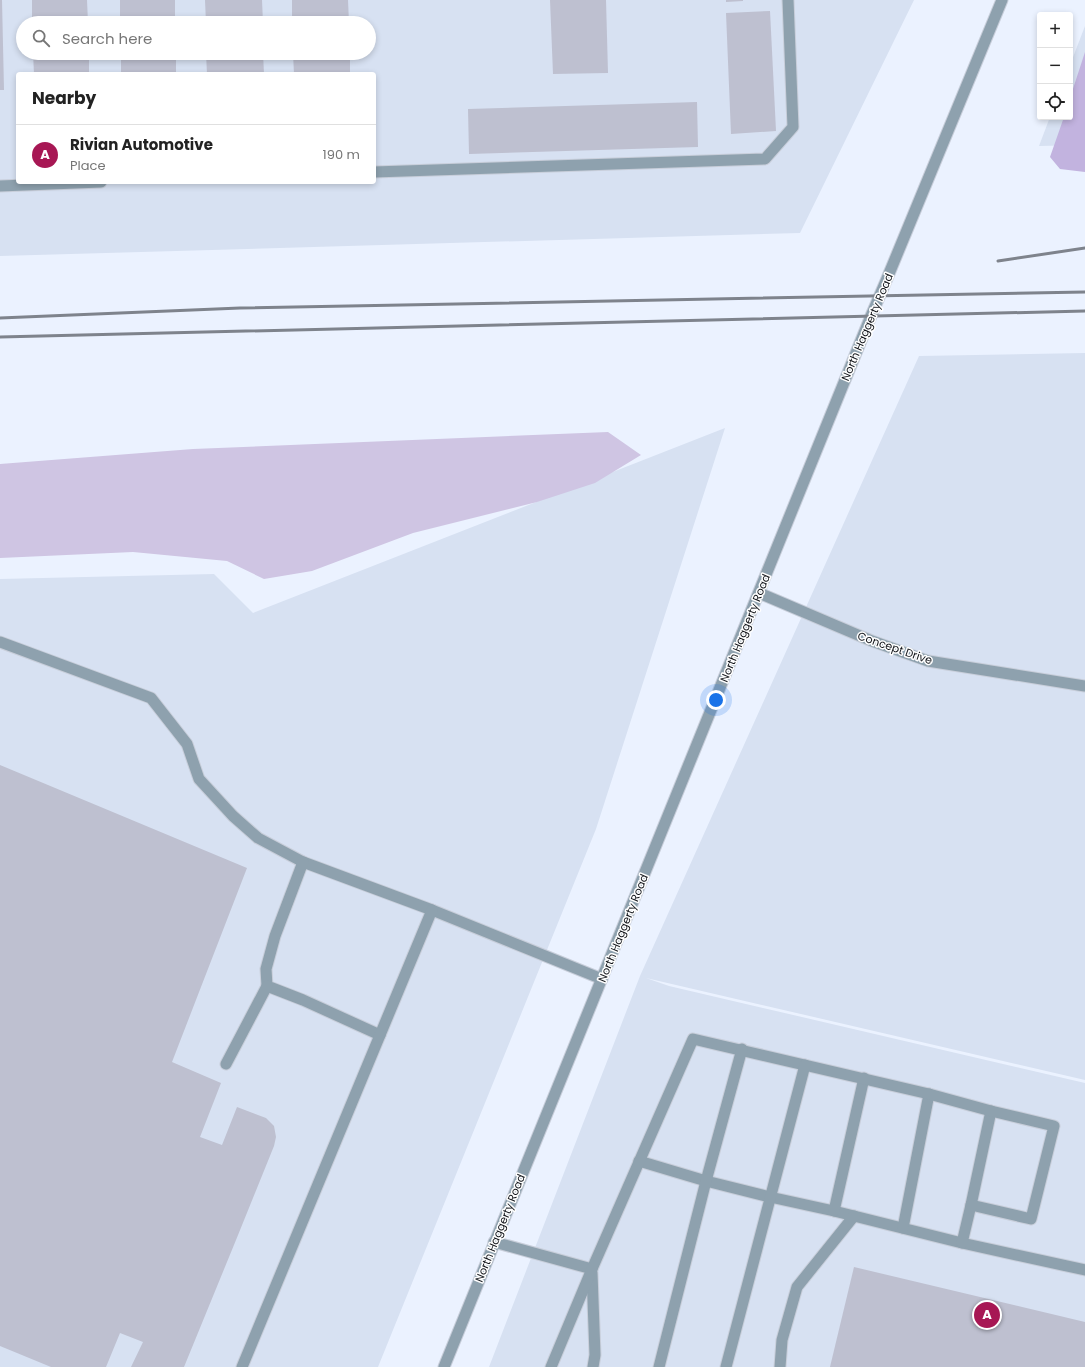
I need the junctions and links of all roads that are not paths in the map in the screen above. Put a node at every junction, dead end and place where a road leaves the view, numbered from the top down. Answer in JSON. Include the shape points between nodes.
{"nodes":[{"id":1,"x":788,"y":0,"type":"edge"},
{"id":2,"x":1002,"y":0,"type":"edge"},
{"id":3,"x":376,"y":172,"type":"edge"},
{"id":4,"x":50,"y":184,"type":"edge"},
{"id":5,"x":0,"y":186,"type":"edge"},
{"id":6,"x":759,"y":594,"type":"junction"},
{"id":7,"x":0,"y":642,"type":"edge"},
{"id":8,"x":1085,"y":686,"type":"edge"},
{"id":9,"x":303,"y":862,"type":"junction"},
{"id":10,"x":432,"y":910,"type":"junction"},
{"id":11,"x":602,"y":979,"type":"junction"},
{"id":12,"x":267,"y":986,"type":"junction"},
{"id":13,"x":380,"y":1035,"type":"junction"},
{"id":14,"x":742,"y":1049,"type":"junction"},
{"id":15,"x":226,"y":1064,"type":"dead end"},
{"id":16,"x":805,"y":1065,"type":"junction"},
{"id":17,"x":864,"y":1078,"type":"junction"},
{"id":18,"x":929,"y":1094,"type":"junction"},
{"id":19,"x":991,"y":1111,"type":"junction"},
{"id":20,"x":639,"y":1161,"type":"junction"},
{"id":21,"x":706,"y":1181,"type":"junction"},
{"id":22,"x":770,"y":1197,"type":"junction"},
{"id":23,"x":971,"y":1205,"type":"junction"},
{"id":24,"x":834,"y":1211,"type":"junction"},
{"id":25,"x":854,"y":1216,"type":"junction"},
{"id":26,"x":903,"y":1228,"type":"junction"},
{"id":27,"x":494,"y":1242,"type":"junction"},
{"id":28,"x":962,"y":1243,"type":"junction"},
{"id":29,"x":592,"y":1269,"type":"junction"},
{"id":30,"x":1085,"y":1270,"type":"edge"},
{"id":31,"x":242,"y":1367,"type":"edge"},
{"id":32,"x":444,"y":1367,"type":"edge"},
{"id":33,"x":551,"y":1367,"type":"edge"},
{"id":34,"x":593,"y":1367,"type":"edge"},
{"id":35,"x":659,"y":1367,"type":"edge"},
{"id":36,"x":726,"y":1367,"type":"edge"},
{"id":37,"x":780,"y":1367,"type":"edge"}],
"edges":[{"from":1,"to":3,"type":"street","via":[[793,127],[765,159]]},
{"from":2,"to":6,"type":"street","name":"North Haggerty Road"},
{"from":4,"to":5,"type":"street"},
{"from":6,"to":8,"type":"street","name":"Concept Drive","via":[[872,641],[928,661]]},
{"from":6,"to":11,"type":"street","name":"North Haggerty Road"},
{"from":7,"to":9,"type":"street","via":[[151,698],[187,744],[199,779],[233,816],[258,838]]},
{"from":9,"to":10,"type":"street"},
{"from":9,"to":12,"type":"street","via":[[274,936],[266,969]]},
{"from":10,"to":11,"type":"street"},
{"from":10,"to":13,"type":"street"},
{"from":11,"to":27,"type":"street","name":"North Haggerty Road"},
{"from":12,"to":13,"type":"street"},
{"from":12,"to":15,"type":"street"},
{"from":13,"to":31,"type":"street"},
{"from":14,"to":16,"type":"street"},
{"from":14,"to":20,"type":"street","via":[[693,1039]]},
{"from":14,"to":21,"type":"street"},
{"from":16,"to":17,"type":"street"},
{"from":16,"to":22,"type":"street"},
{"from":17,"to":18,"type":"street"},
{"from":17,"to":24,"type":"street"},
{"from":18,"to":19,"type":"street"},
{"from":18,"to":26,"type":"street"},
{"from":19,"to":23,"type":"street"},
{"from":19,"to":23,"type":"street","via":[[1054,1126],[1031,1219]]},
{"from":20,"to":21,"type":"street"},
{"from":20,"to":29,"type":"street"},
{"from":21,"to":22,"type":"street"},
{"from":21,"to":35,"type":"street"},
{"from":22,"to":24,"type":"street"},
{"from":22,"to":36,"type":"street"},
{"from":23,"to":28,"type":"street"},
{"from":24,"to":25,"type":"street"},
{"from":25,"to":26,"type":"street"},
{"from":25,"to":37,"type":"street","via":[[797,1287],[782,1340]]},
{"from":26,"to":28,"type":"street"},
{"from":27,"to":29,"type":"street"},
{"from":27,"to":32,"type":"street","name":"North Haggerty Road"},
{"from":28,"to":30,"type":"street"},
{"from":29,"to":33,"type":"street"},
{"from":29,"to":34,"type":"street","via":[[596,1355]]}]}
